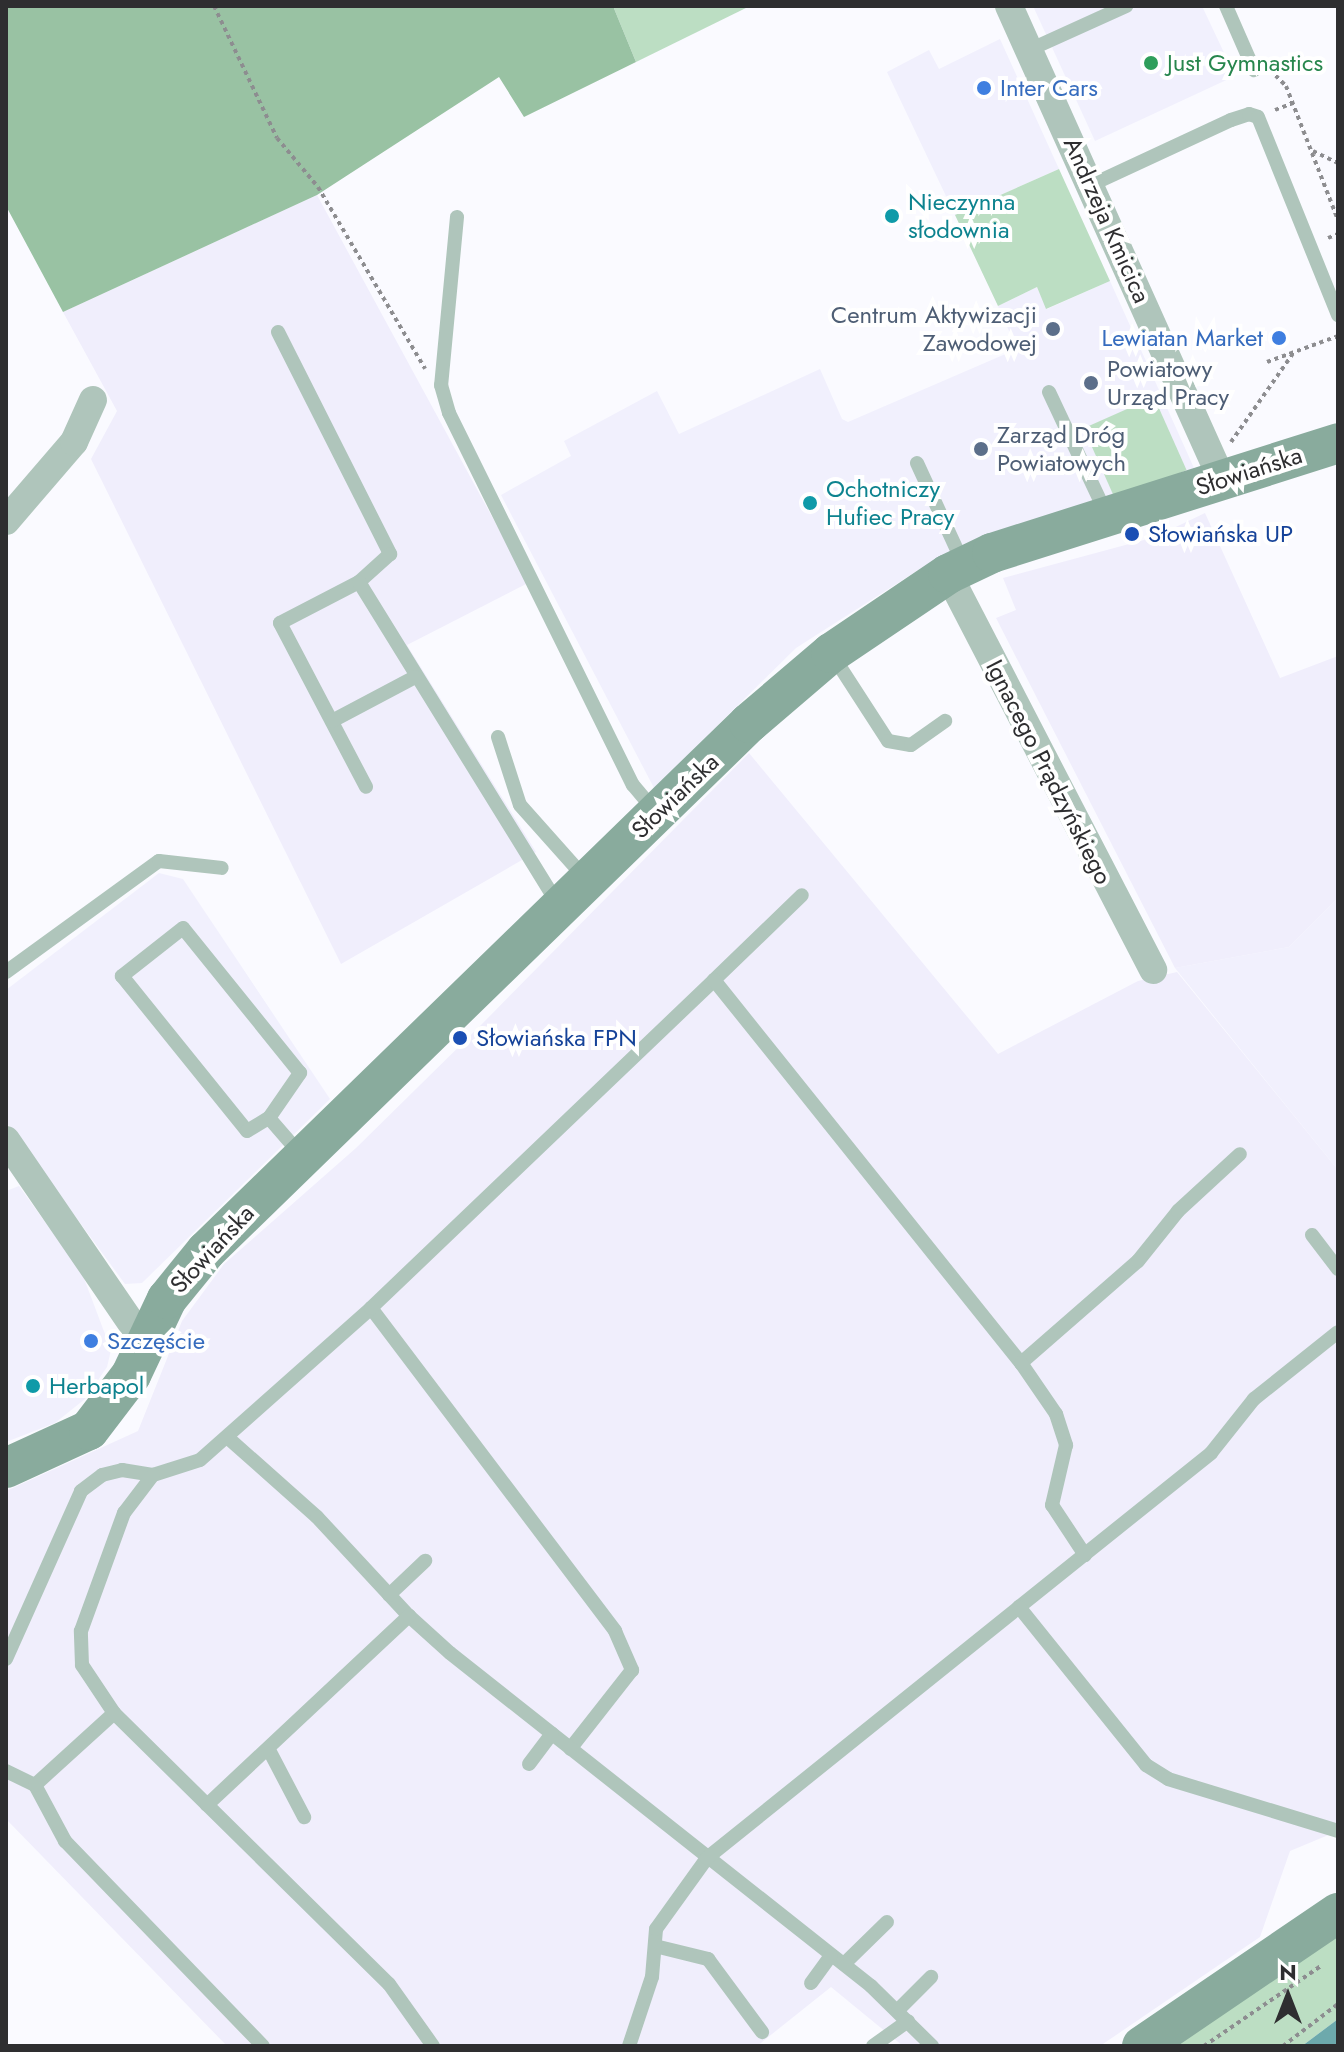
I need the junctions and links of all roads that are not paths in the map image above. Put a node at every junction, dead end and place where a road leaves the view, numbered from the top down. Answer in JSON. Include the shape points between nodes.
{"nodes":[{"id":1,"x":1009,"y":6,"type":"edge"},
{"id":2,"x":1126,"y":6,"type":"edge"},
{"id":3,"x":1226,"y":6,"type":"edge"},
{"id":4,"x":1029,"y":50,"type":"junction"},
{"id":5,"x":1260,"y":66,"type":"road end"},
{"id":6,"x":1091,"y":185,"type":"junction"},
{"id":7,"x":457,"y":217,"type":"dead end"},
{"id":8,"x":1338,"y":315,"type":"edge"},
{"id":9,"x":278,"y":332,"type":"dead end"},
{"id":10,"x":1049,"y":392,"type":"dead end"},
{"id":11,"x":93,"y":400,"type":"dead end"},
{"id":12,"x":1338,"y":443,"type":"edge"},
{"id":13,"x":917,"y":463,"type":"dead end"},
{"id":14,"x":1218,"y":468,"type":"junction"},
{"id":15,"x":1108,"y":516,"type":"junction"},
{"id":16,"x":6,"y":521,"type":"edge"},
{"id":17,"x":956,"y":570,"type":"junction"},
{"id":18,"x":359,"y":582,"type":"junction"},
{"id":19,"x":831,"y":653,"type":"junction"},
{"id":20,"x":415,"y":677,"type":"junction"},
{"id":21,"x":332,"y":721,"type":"junction"},
{"id":22,"x":945,"y":721,"type":"dead end"},
{"id":23,"x":498,"y":737,"type":"dead end"},
{"id":24,"x":366,"y":787,"type":"dead end"},
{"id":25,"x":657,"y":813,"type":"junction"},
{"id":26,"x":222,"y":868,"type":"dead end"},
{"id":27,"x":574,"y":895,"type":"junction"},
{"id":28,"x":802,"y":895,"type":"dead end"},
{"id":29,"x":1153,"y":970,"type":"dead end"},
{"id":30,"x":6,"y":972,"type":"edge"},
{"id":31,"x":714,"y":980,"type":"junction"},
{"id":32,"x":269,"y":1118,"type":"junction"},
{"id":33,"x":6,"y":1140,"type":"edge"},
{"id":34,"x":1240,"y":1154,"type":"dead end"},
{"id":35,"x":302,"y":1157,"type":"junction"},
{"id":36,"x":1312,"y":1235,"type":"dead end"},
{"id":37,"x":1338,"y":1269,"type":"edge"},
{"id":38,"x":371,"y":1308,"type":"junction"},
{"id":39,"x":1338,"y":1332,"type":"edge"},
{"id":40,"x":145,"y":1343,"type":"junction"},
{"id":41,"x":1021,"y":1363,"type":"junction"},
{"id":42,"x":227,"y":1437,"type":"junction"},
{"id":43,"x":6,"y":1468,"type":"edge"},
{"id":44,"x":153,"y":1475,"type":"junction"},
{"id":45,"x":1085,"y":1555,"type":"junction"},
{"id":46,"x":425,"y":1561,"type":"dead end"},
{"id":47,"x":389,"y":1595,"type":"junction"},
{"id":48,"x":1019,"y":1607,"type":"junction"},
{"id":49,"x":409,"y":1616,"type":"junction"},
{"id":50,"x":6,"y":1659,"type":"edge"},
{"id":51,"x":114,"y":1713,"type":"junction"},
{"id":52,"x":552,"y":1734,"type":"junction"},
{"id":53,"x":570,"y":1749,"type":"junction"},
{"id":54,"x":269,"y":1750,"type":"junction"},
{"id":55,"x":529,"y":1764,"type":"dead end"},
{"id":56,"x":6,"y":1771,"type":"edge"},
{"id":57,"x":35,"y":1785,"type":"junction"},
{"id":58,"x":207,"y":1805,"type":"junction"},
{"id":59,"x":304,"y":1817,"type":"dead end"},
{"id":60,"x":1338,"y":1831,"type":"edge"},
{"id":61,"x":707,"y":1858,"type":"junction"},
{"id":62,"x":1338,"y":1913,"type":"edge"},
{"id":63,"x":887,"y":1922,"type":"dead end"},
{"id":64,"x":655,"y":1946,"type":"junction"},
{"id":65,"x":837,"y":1959,"type":"junction"},
{"id":66,"x":931,"y":1977,"type":"dead end"},
{"id":67,"x":811,"y":1983,"type":"dead end"},
{"id":68,"x":903,"y":2015,"type":"junction"},
{"id":69,"x":762,"y":2032,"type":"dead end"},
{"id":70,"x":263,"y":2046,"type":"edge"},
{"id":71,"x":433,"y":2046,"type":"edge"},
{"id":72,"x":629,"y":2046,"type":"edge"},
{"id":73,"x":873,"y":2046,"type":"edge"},
{"id":74,"x":932,"y":2046,"type":"edge"},
{"id":75,"x":1142,"y":2046,"type":"edge"}],
"edges":[{"from":1,"to":4,"type":"street","name":"Andrzeja Kmicica"},
{"from":2,"to":4,"type":"lane"},
{"from":3,"to":5,"type":"lane"},
{"from":4,"to":6,"type":"street","name":"Andrzeja Kmicica"},
{"from":6,"to":8,"type":"lane","via":[[1231,120],[1258,117]]},
{"from":6,"to":14,"type":"street","name":"Andrzeja Kmicica"},
{"from":7,"to":25,"type":"lane","via":[[441,385],[449,413],[633,785]]},
{"from":9,"to":18,"type":"lane","via":[[390,554]]},
{"from":10,"to":15,"type":"lane"},
{"from":11,"to":16,"type":"street","via":[[74,442]]},
{"from":12,"to":14,"type":"street","name":"Słowiańska"},
{"from":13,"to":17,"type":"lane"},
{"from":14,"to":15,"type":"street","name":"Słowiańska"},
{"from":15,"to":17,"type":"street","name":"Słowiańska"},
{"from":17,"to":19,"type":"street","name":"Słowiańska"},
{"from":17,"to":29,"type":"street","name":"Ignacego Prądzyńskiego"},
{"from":18,"to":20,"type":"lane"},
{"from":18,"to":21,"type":"lane","via":[[280,623]]},
{"from":19,"to":22,"type":"lane","via":[[888,741],[911,745]]},
{"from":19,"to":25,"type":"street","name":"Słowiańska"},
{"from":20,"to":21,"type":"lane"},
{"from":20,"to":27,"type":"lane"},
{"from":21,"to":24,"type":"lane"},
{"from":23,"to":27,"type":"lane","via":[[520,805]]},
{"from":25,"to":27,"type":"street","name":"Słowiańska"},
{"from":26,"to":30,"type":"lane","via":[[159,861]]},
{"from":27,"to":35,"type":"street","name":"Słowiańska"},
{"from":28,"to":31,"type":"lane"},
{"from":31,"to":38,"type":"lane"},
{"from":31,"to":41,"type":"lane"},
{"from":32,"to":32,"type":"lane","via":[[247,1131],[122,976],[183,928],[300,1073]]},
{"from":32,"to":35,"type":"lane"},
{"from":33,"to":40,"type":"street"},
{"from":34,"to":41,"type":"lane","via":[[1178,1211],[1138,1261]]},
{"from":35,"to":40,"type":"street","name":"Słowiańska","via":[[190,1269],[167,1299]]},
{"from":36,"to":37,"type":"lane"},
{"from":38,"to":42,"type":"lane"},
{"from":38,"to":53,"type":"lane","via":[[615,1631],[632,1670]]},
{"from":39,"to":45,"type":"lane","via":[[1254,1399],[1211,1453]]},
{"from":40,"to":43,"type":"street","name":"Słowiańska","via":[[116,1400],[89,1430]]},
{"from":41,"to":45,"type":"lane","via":[[1056,1414],[1066,1445],[1052,1505]]},
{"from":42,"to":44,"type":"lane","via":[[200,1460]]},
{"from":42,"to":47,"type":"lane","via":[[317,1517]]},
{"from":44,"to":50,"type":"lane","via":[[122,1470],[102,1475],[81,1491]]},
{"from":44,"to":51,"type":"lane","via":[[124,1513],[81,1631],[82,1665]]},
{"from":45,"to":48,"type":"lane"},
{"from":46,"to":47,"type":"lane"},
{"from":47,"to":49,"type":"lane"},
{"from":48,"to":60,"type":"lane","via":[[1146,1765],[1168,1779]]},
{"from":48,"to":61,"type":"lane"},
{"from":49,"to":52,"type":"lane"},
{"from":49,"to":54,"type":"lane"},
{"from":51,"to":57,"type":"lane"},
{"from":51,"to":58,"type":"lane"},
{"from":52,"to":53,"type":"lane"},
{"from":52,"to":55,"type":"lane"},
{"from":53,"to":61,"type":"lane"},
{"from":54,"to":58,"type":"lane"},
{"from":54,"to":59,"type":"lane"},
{"from":56,"to":57,"type":"lane"},
{"from":57,"to":70,"type":"lane","via":[[65,1841]]},
{"from":58,"to":71,"type":"lane","via":[[389,1984]]},
{"from":61,"to":64,"type":"lane","via":[[667,1907],[656,1929]]},
{"from":61,"to":65,"type":"lane"},
{"from":62,"to":75,"type":"street"},
{"from":63,"to":65,"type":"lane"},
{"from":64,"to":69,"type":"lane","via":[[708,1959]]},
{"from":64,"to":72,"type":"lane","via":[[652,1977]]},
{"from":65,"to":67,"type":"lane"},
{"from":65,"to":68,"type":"lane"},
{"from":66,"to":68,"type":"lane"},
{"from":68,"to":73,"type":"lane"},
{"from":68,"to":74,"type":"lane"}]}
